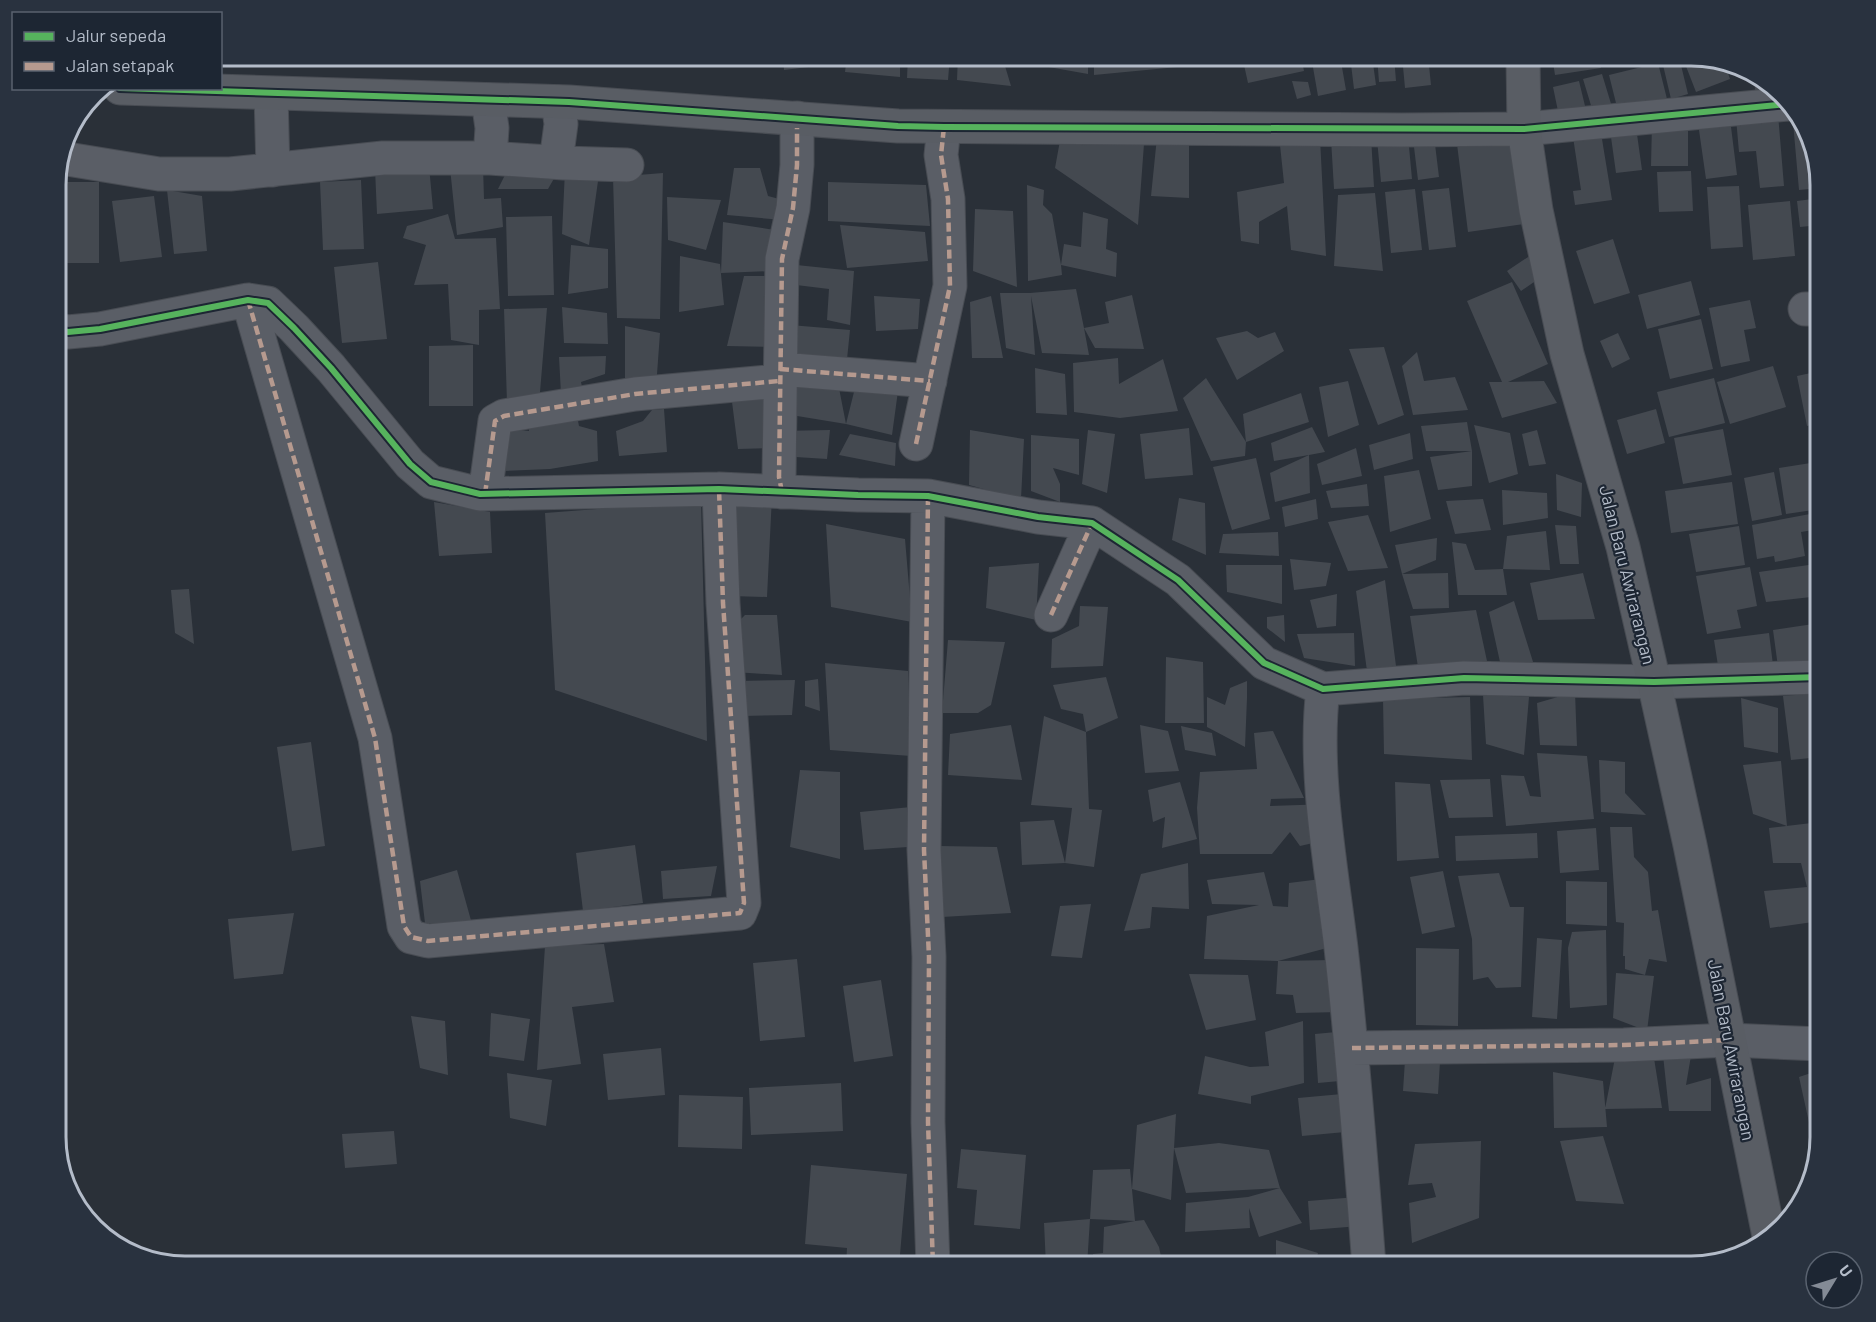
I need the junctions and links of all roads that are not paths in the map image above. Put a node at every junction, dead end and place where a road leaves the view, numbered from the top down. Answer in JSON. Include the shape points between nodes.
{"nodes":[{"id":1,"x":1523,"y":66,"type":"edge"},
{"id":2,"x":139,"y":90,"type":"edge"},
{"id":3,"x":271,"y":102,"type":"junction"},
{"id":4,"x":1778,"y":105,"type":"edge"},
{"id":5,"x":797,"y":123,"type":"junction"},
{"id":6,"x":1524,"y":129,"type":"junction"},
{"id":7,"x":558,"y":132,"type":"junction"},
{"id":8,"x":490,"y":134,"type":"junction"},
{"id":9,"x":942,"y":141,"type":"junction"},
{"id":10,"x":272,"y":158,"type":"junction"},
{"id":11,"x":69,"y":159,"type":"edge"},
{"id":12,"x":627,"y":165,"type":"dead end"},
{"id":13,"x":248,"y":300,"type":"junction"},
{"id":14,"x":66,"y":332,"type":"edge"},
{"id":15,"x":780,"y":375,"type":"junction"},
{"id":16,"x":930,"y":381,"type":"junction"},
{"id":17,"x":916,"y":444,"type":"dead end"},
{"id":18,"x":719,"y":489,"type":"junction"},
{"id":19,"x":782,"y":492,"type":"junction"},
{"id":20,"x":485,"y":494,"type":"junction"},
{"id":21,"x":927,"y":496,"type":"junction"},
{"id":22,"x":1092,"y":523,"type":"junction"},
{"id":23,"x":1051,"y":615,"type":"dead end"},
{"id":24,"x":1810,"y":677,"type":"edge"},
{"id":25,"x":1654,"y":682,"type":"junction"},
{"id":26,"x":1323,"y":689,"type":"junction"},
{"id":27,"x":1729,"y":1040,"type":"junction"},
{"id":28,"x":1810,"y":1044,"type":"edge"},
{"id":29,"x":1352,"y":1048,"type":"junction"},
{"id":30,"x":1767,"y":1227,"type":"edge"},
{"id":31,"x":933,"y":1256,"type":"edge"},
{"id":32,"x":1368,"y":1256,"type":"edge"}],
"edges":[{"from":1,"to":6,"type":"street","name":"Jalan Baru Awirarangan"},
{"from":2,"to":3,"type":"street"},
{"from":3,"to":8,"type":"street"},
{"from":3,"to":10,"type":"street"},
{"from":4,"to":6,"type":"street"},
{"from":5,"to":7,"type":"street"},
{"from":5,"to":9,"type":"street"},
{"from":5,"to":15,"type":"street","via":[[793,208],[782,259]]},
{"from":6,"to":9,"type":"street"},
{"from":6,"to":25,"type":"street","name":"Jalan Baru Awirarangan","via":[[1536,210],[1567,354],[1623,547]]},
{"from":7,"to":8,"type":"street"},
{"from":7,"to":8,"type":"street"},
{"from":7,"to":12,"type":"street"},
{"from":8,"to":10,"type":"street","via":[[383,158]]},
{"from":9,"to":16,"type":"street","via":[[950,286]]},
{"from":10,"to":11,"type":"street","via":[[230,174],[159,174]]},
{"from":13,"to":14,"type":"street","via":[[100,329]]},
{"from":13,"to":18,"type":"street","via":[[375,738],[404,926],[411,938],[428,941],[740,913],[744,903]]},
{"from":13,"to":20,"type":"street","via":[[268,303],[332,368],[410,464],[431,482]]},
{"from":15,"to":16,"type":"street"},
{"from":15,"to":19,"type":"street"},
{"from":15,"to":20,"type":"street","via":[[504,416],[495,421]]},
{"from":16,"to":17,"type":"street"},
{"from":18,"to":19,"type":"street"},
{"from":18,"to":20,"type":"street"},
{"from":19,"to":21,"type":"street"},
{"from":21,"to":22,"type":"street"},
{"from":21,"to":31,"type":"street","via":[[924,850]]},
{"from":22,"to":23,"type":"street"},
{"from":22,"to":26,"type":"street","via":[[1178,580],[1264,663]]},
{"from":24,"to":25,"type":"street"},
{"from":25,"to":26,"type":"street","via":[[1464,678]]},
{"from":25,"to":27,"type":"street","name":"Jalan Baru Awirarangan"},
{"from":26,"to":29,"type":"street","via":[[1318,723],[1324,800]]},
{"from":27,"to":28,"type":"street"},
{"from":27,"to":29,"type":"street"},
{"from":27,"to":30,"type":"street","name":"Jalan Baru Awirarangan"},
{"from":29,"to":32,"type":"street"}]}
